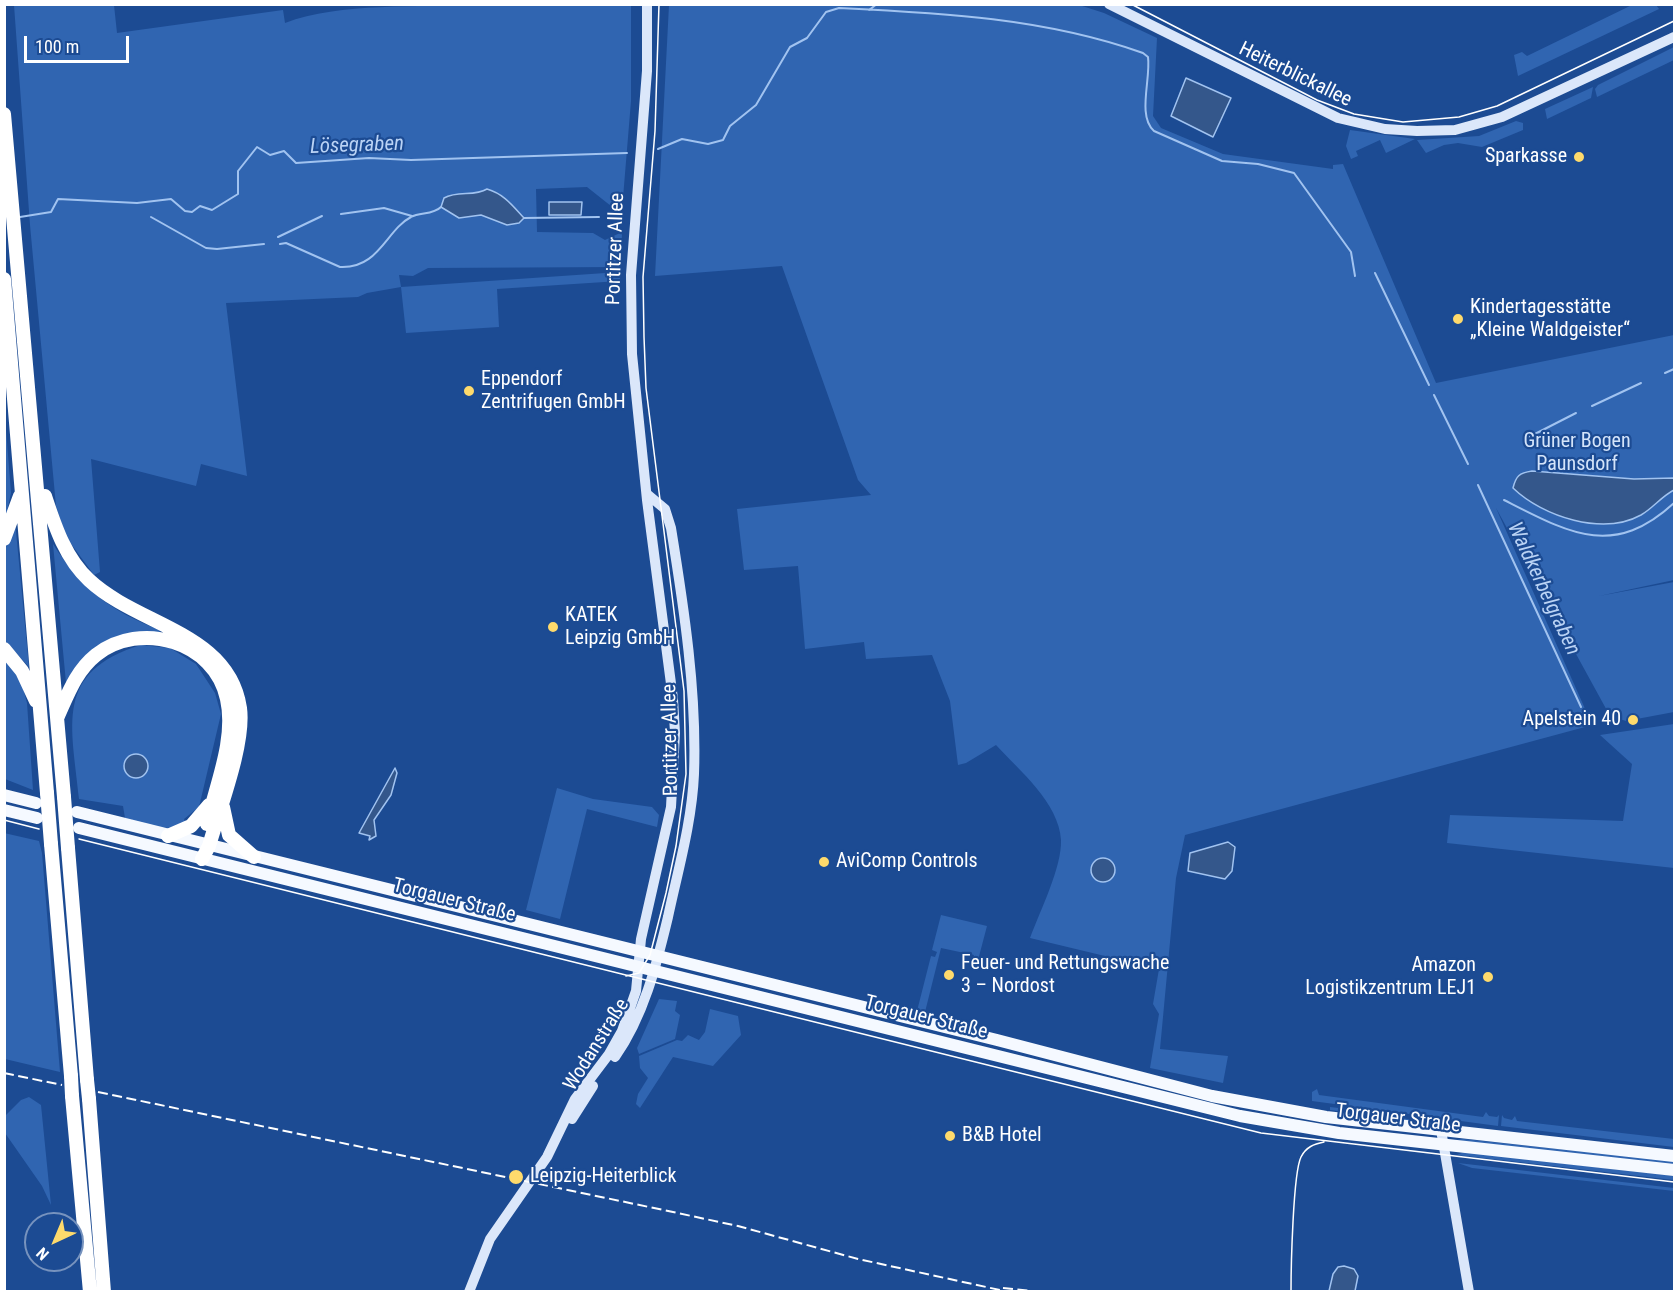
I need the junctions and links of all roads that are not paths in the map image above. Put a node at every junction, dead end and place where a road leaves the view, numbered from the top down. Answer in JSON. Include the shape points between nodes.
{"nodes":[{"id":1,"x":647,"y":4,"type":"edge"},
{"id":2,"x":1109,"y":4,"type":"edge"},
{"id":3,"x":1674,"y":37,"type":"edge"},
{"id":4,"x":4,"y":114,"type":"edge"},
{"id":5,"x":4,"y":279,"type":"edge"},
{"id":6,"x":37,"y":474,"type":"junction"},
{"id":7,"x":22,"y":489,"type":"junction"},
{"id":8,"x":647,"y":494,"type":"junction"},
{"id":9,"x":4,"y":539,"type":"edge"},
{"id":10,"x":4,"y":649,"type":"edge"},
{"id":11,"x":41,"y":711,"type":"junction"},
{"id":12,"x":57,"y":718,"type":"junction"},
{"id":13,"x":4,"y":795,"type":"edge"},
{"id":14,"x":217,"y":802,"type":"junction"},
{"id":15,"x":36,"y":803,"type":"dead end"},
{"id":16,"x":4,"y":810,"type":"edge"},
{"id":17,"x":77,"y":812,"type":"dead end"},
{"id":18,"x":37,"y":818,"type":"dead end"},
{"id":19,"x":79,"y":828,"type":"dead end"},
{"id":20,"x":168,"y":836,"type":"junction"},
{"id":21,"x":205,"y":845,"type":"junction"},
{"id":22,"x":254,"y":857,"type":"junction"},
{"id":23,"x":202,"y":859,"type":"junction"},
{"id":24,"x":639,"y":953,"type":"junction"},
{"id":25,"x":658,"y":957,"type":"junction"},
{"id":26,"x":639,"y":967,"type":"junction"},
{"id":27,"x":654,"y":970,"type":"junction"},
{"id":28,"x":1441,"y":1130,"type":"junction"},
{"id":29,"x":1443,"y":1144,"type":"junction"},
{"id":30,"x":553,"y":1146,"type":"junction"},
{"id":31,"x":1674,"y":1156,"type":"edge"},
{"id":32,"x":1674,"y":1170,"type":"edge"},
{"id":33,"x":90,"y":1292,"type":"edge"},
{"id":34,"x":104,"y":1292,"type":"edge"},
{"id":35,"x":469,"y":1292,"type":"edge"},
{"id":36,"x":1468,"y":1292,"type":"edge"}],
"edges":[{"from":1,"to":8,"type":"main road","name":"Portitzer Allee","via":[[632,275],[632,354]]},
{"from":2,"to":3,"type":"main road","name":"Heiterblickallee","via":[[1338,118],[1385,129],[1417,131],[1455,130],[1502,117]]},
{"from":4,"to":6,"type":"highway"},
{"from":5,"to":7,"type":"highway"},
{"from":6,"to":12,"type":"highway"},
{"from":6,"to":14,"type":"highway","via":[[61,542],[87,578],[112,600],[201,645],[223,667],[235,687],[240,709],[239,736]]},
{"from":7,"to":9,"type":"highway"},
{"from":7,"to":11,"type":"highway"},
{"from":8,"to":24,"type":"main road","name":"Portitzer Allee","via":[[675,733],[671,807]]},
{"from":8,"to":25,"type":"main road","name":"Portitzer Allee","via":[[669,517],[686,644],[694,751],[688,825]]},
{"from":10,"to":11,"type":"highway","via":[[22,671]]},
{"from":11,"to":33,"type":"highway","bridge":true},
{"from":12,"to":14,"type":"highway","via":[[76,677],[106,648],[144,637],[177,643],[205,660],[227,699],[229,730]]},
{"from":12,"to":34,"type":"highway","bridge":true},
{"from":13,"to":15,"type":"main road"},
{"from":14,"to":20,"type":"highway","via":[[194,824]]},
{"from":14,"to":21,"type":"highway"},
{"from":14,"to":22,"type":"highway","via":[[227,831]]},
{"from":16,"to":18,"type":"main road"},
{"from":17,"to":20,"type":"main road","name":"Torgauer Straße"},
{"from":19,"to":23,"type":"main road","name":"Torgauer Straße"},
{"from":20,"to":21,"type":"main road","name":"Torgauer Straße"},
{"from":21,"to":22,"type":"main road","name":"Torgauer Straße"},
{"from":21,"to":23,"type":"highway"},
{"from":22,"to":24,"type":"main road","name":"Torgauer Straße"},
{"from":23,"to":26,"type":"main road","name":"Torgauer Straße"},
{"from":24,"to":25,"type":"main road","name":"Torgauer Straße"},
{"from":24,"to":26,"type":"main road","name":"Wodanstraße"},
{"from":25,"to":27,"type":"main road","name":"Wodanstraße"},
{"from":25,"to":28,"type":"main road","name":"Torgauer Straße","via":[[1212,1096],[1306,1114]]},
{"from":26,"to":27,"type":"main road","name":"Torgauer Straße"},
{"from":26,"to":30,"type":"main road","name":"Wodanstraße","via":[[636,991],[622,1031],[575,1099]]},
{"from":27,"to":29,"type":"main road","name":"Torgauer Straße","via":[[1240,1116],[1332,1132]]},
{"from":27,"to":30,"type":"main road","name":"Wodanstraße","via":[[632,1031]]},
{"from":28,"to":29,"type":"main road"},
{"from":28,"to":31,"type":"main road","name":"Torgauer Straße"},
{"from":29,"to":32,"type":"main road","name":"Torgauer Straße"},
{"from":29,"to":36,"type":"main road"},
{"from":30,"to":35,"type":"main road","name":"Wodanstraße","via":[[490,1239]]}]}
